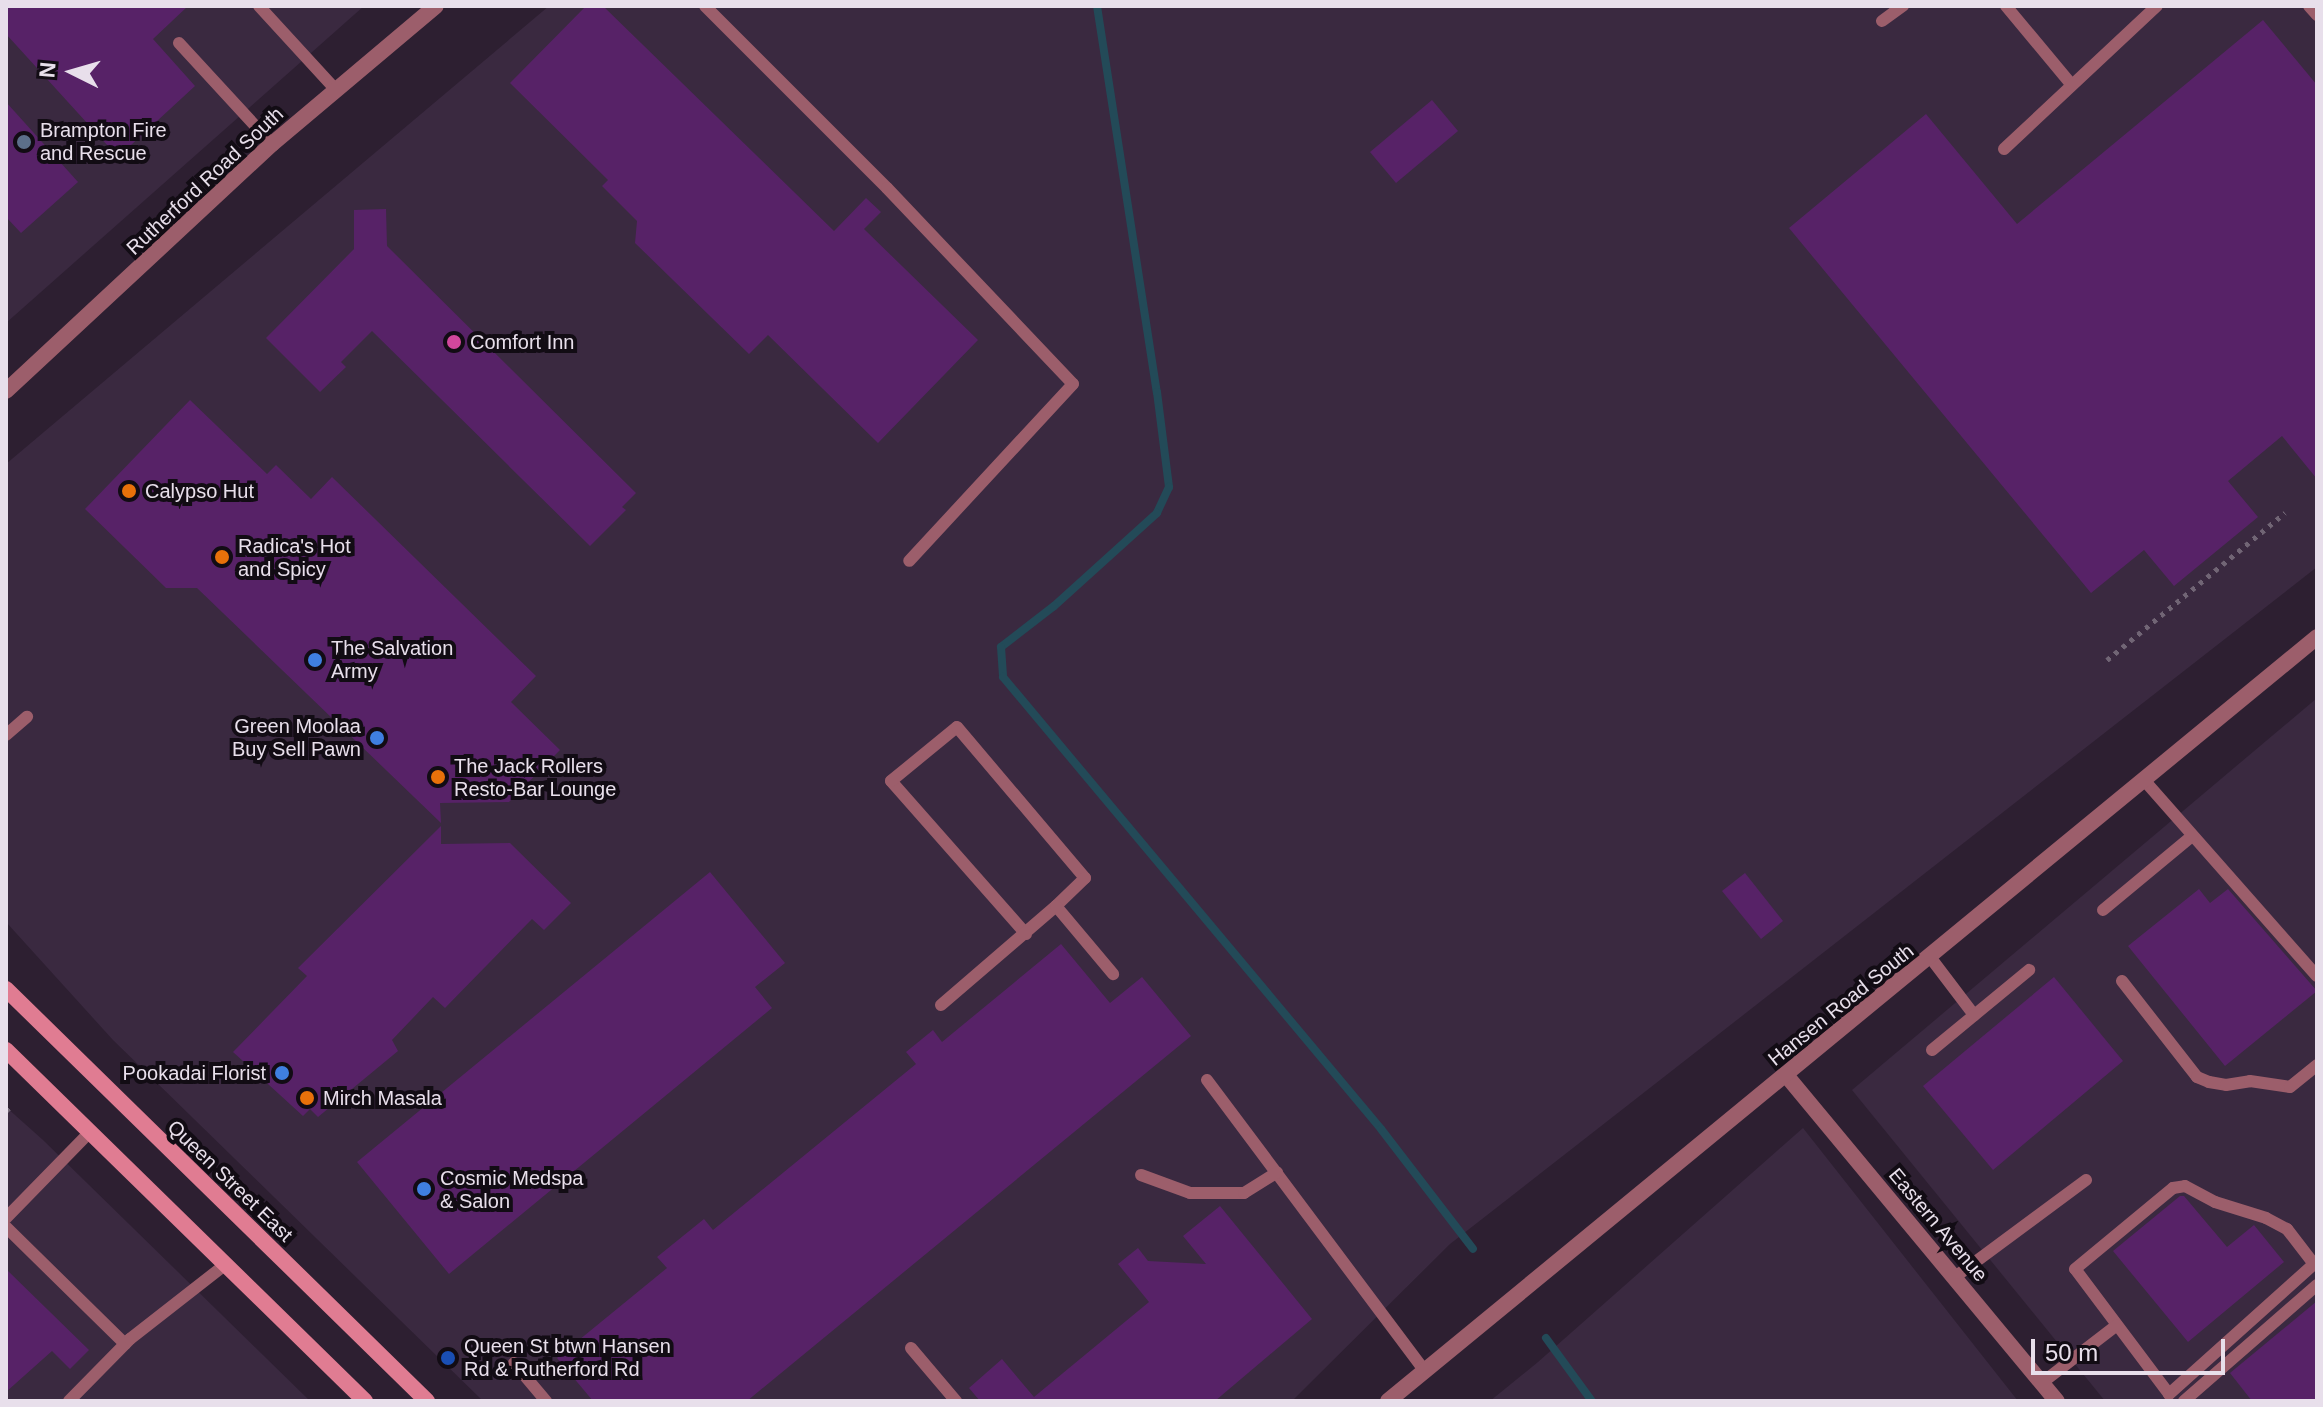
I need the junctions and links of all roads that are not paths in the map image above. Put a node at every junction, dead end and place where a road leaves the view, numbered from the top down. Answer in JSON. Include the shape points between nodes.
{"nodes":[{"id":1,"x":259,"y":6,"type":"edge"},
{"id":2,"x":436,"y":6,"type":"edge"},
{"id":3,"x":705,"y":6,"type":"edge"},
{"id":4,"x":1903,"y":6,"type":"edge"},
{"id":5,"x":2006,"y":6,"type":"edge"},
{"id":6,"x":2157,"y":6,"type":"edge"},
{"id":7,"x":2309,"y":6,"type":"edge"},
{"id":8,"x":2317,"y":15,"type":"edge"},
{"id":9,"x":1882,"y":21,"type":"dead end"},
{"id":10,"x":179,"y":43,"type":"dead end"},
{"id":11,"x":2071,"y":84,"type":"junction"},
{"id":12,"x":336,"y":90,"type":"junction"},
{"id":13,"x":272,"y":144,"type":"junction"},
{"id":14,"x":2004,"y":149,"type":"dead end"},
{"id":15,"x":6,"y":391,"type":"edge"},
{"id":16,"x":909,"y":561,"type":"dead end"},
{"id":17,"x":2317,"y":637,"type":"edge"},
{"id":18,"x":27,"y":717,"type":"dead end"},
{"id":19,"x":6,"y":735,"type":"edge"},
{"id":20,"x":2144,"y":780,"type":"junction"},
{"id":21,"x":2192,"y":836,"type":"junction"},
{"id":22,"x":1056,"y":906,"type":"junction"},
{"id":23,"x":2103,"y":910,"type":"dead end"},
{"id":24,"x":1026,"y":934,"type":"junction"},
{"id":25,"x":1930,"y":957,"type":"junction"},
{"id":26,"x":2029,"y":970,"type":"dead end"},
{"id":27,"x":1113,"y":974,"type":"dead end"},
{"id":28,"x":2317,"y":976,"type":"edge"},
{"id":29,"x":2122,"y":981,"type":"dead end"},
{"id":30,"x":6,"y":989,"type":"edge"},
{"id":31,"x":941,"y":1005,"type":"dead end"},
{"id":32,"x":1974,"y":1015,"type":"junction"},
{"id":33,"x":6,"y":1050,"type":"edge"},
{"id":34,"x":1932,"y":1050,"type":"dead end"},
{"id":35,"x":2317,"y":1065,"type":"edge"},
{"id":36,"x":1786,"y":1075,"type":"junction"},
{"id":37,"x":1207,"y":1080,"type":"dead end"},
{"id":38,"x":90,"y":1132,"type":"junction"},
{"id":39,"x":1277,"y":1172,"type":"junction"},
{"id":40,"x":1141,"y":1175,"type":"dead end"},
{"id":41,"x":2086,"y":1180,"type":"dead end"},
{"id":42,"x":6,"y":1218,"type":"edge"},
{"id":43,"x":6,"y":1227,"type":"edge"},
{"id":44,"x":226,"y":1264,"type":"junction"},
{"id":45,"x":1955,"y":1277,"type":"junction"},
{"id":46,"x":2317,"y":1285,"type":"edge"},
{"id":47,"x":2117,"y":1325,"type":"junction"},
{"id":48,"x":125,"y":1344,"type":"junction"},
{"id":49,"x":911,"y":1348,"type":"dead end"},
{"id":50,"x":514,"y":1363,"type":"dead end"},
{"id":51,"x":1425,"y":1371,"type":"junction"},
{"id":52,"x":2043,"y":1382,"type":"junction"},
{"id":53,"x":69,"y":1401,"type":"edge"},
{"id":54,"x":365,"y":1401,"type":"edge"},
{"id":55,"x":427,"y":1401,"type":"edge"},
{"id":56,"x":546,"y":1401,"type":"edge"},
{"id":57,"x":956,"y":1401,"type":"edge"},
{"id":58,"x":1388,"y":1401,"type":"edge"},
{"id":59,"x":2057,"y":1401,"type":"edge"},
{"id":60,"x":2184,"y":1401,"type":"edge"}],
"edges":[{"from":1,"to":12,"type":"lane"},
{"from":2,"to":12,"type":"street","name":"Rutherford Road South"},
{"from":3,"to":16,"type":"lane","via":[[1073,384]]},
{"from":4,"to":9,"type":"lane"},
{"from":5,"to":11,"type":"lane"},
{"from":6,"to":11,"type":"lane"},
{"from":7,"to":8,"type":"lane"},
{"from":10,"to":13,"type":"lane"},
{"from":11,"to":14,"type":"lane"},
{"from":12,"to":13,"type":"street","name":"Rutherford Road South"},
{"from":13,"to":15,"type":"street","name":"Rutherford Road South"},
{"from":17,"to":20,"type":"street","name":"Hansen Road South"},
{"from":18,"to":19,"type":"lane"},
{"from":20,"to":21,"type":"lane"},
{"from":20,"to":25,"type":"street","name":"Hansen Road South"},
{"from":21,"to":23,"type":"lane"},
{"from":21,"to":28,"type":"lane"},
{"from":22,"to":24,"type":"lane"},
{"from":22,"to":24,"type":"lane","via":[[1085,878],[957,727],[891,781]]},
{"from":22,"to":27,"type":"lane"},
{"from":24,"to":31,"type":"lane"},
{"from":25,"to":32,"type":"lane"},
{"from":25,"to":36,"type":"street","name":"Hansen Road South"},
{"from":26,"to":32,"type":"lane"},
{"from":29,"to":35,"type":"lane","via":[[2197,1077],[2226,1085],[2250,1081],[2290,1087]]},
{"from":30,"to":55,"type":"main road","name":"Queen Street East"},
{"from":32,"to":34,"type":"lane"},
{"from":33,"to":38,"type":"main road"},
{"from":36,"to":45,"type":"street","name":"Eastern Avenue"},
{"from":36,"to":51,"type":"street","name":"Hansen Road South"},
{"from":37,"to":39,"type":"lane"},
{"from":38,"to":42,"type":"lane"},
{"from":38,"to":44,"type":"main road"},
{"from":39,"to":40,"type":"lane","via":[[1244,1193],[1190,1193]]},
{"from":39,"to":51,"type":"lane"},
{"from":41,"to":45,"type":"lane"},
{"from":43,"to":48,"type":"lane"},
{"from":44,"to":48,"type":"lane"},
{"from":44,"to":54,"type":"main road"},
{"from":45,"to":52,"type":"street","name":"Eastern Avenue"},
{"from":46,"to":60,"type":"lane"},
{"from":47,"to":47,"type":"lane","via":[[2169,1394],[2314,1264],[2276,1223],[2185,1186],[2173,1188],[2075,1269]]},
{"from":47,"to":52,"type":"lane"},
{"from":48,"to":53,"type":"lane"},
{"from":49,"to":57,"type":"lane"},
{"from":50,"to":56,"type":"lane"},
{"from":51,"to":58,"type":"street","name":"Hansen Road South"},
{"from":52,"to":59,"type":"street","name":"Eastern Avenue"}]}
